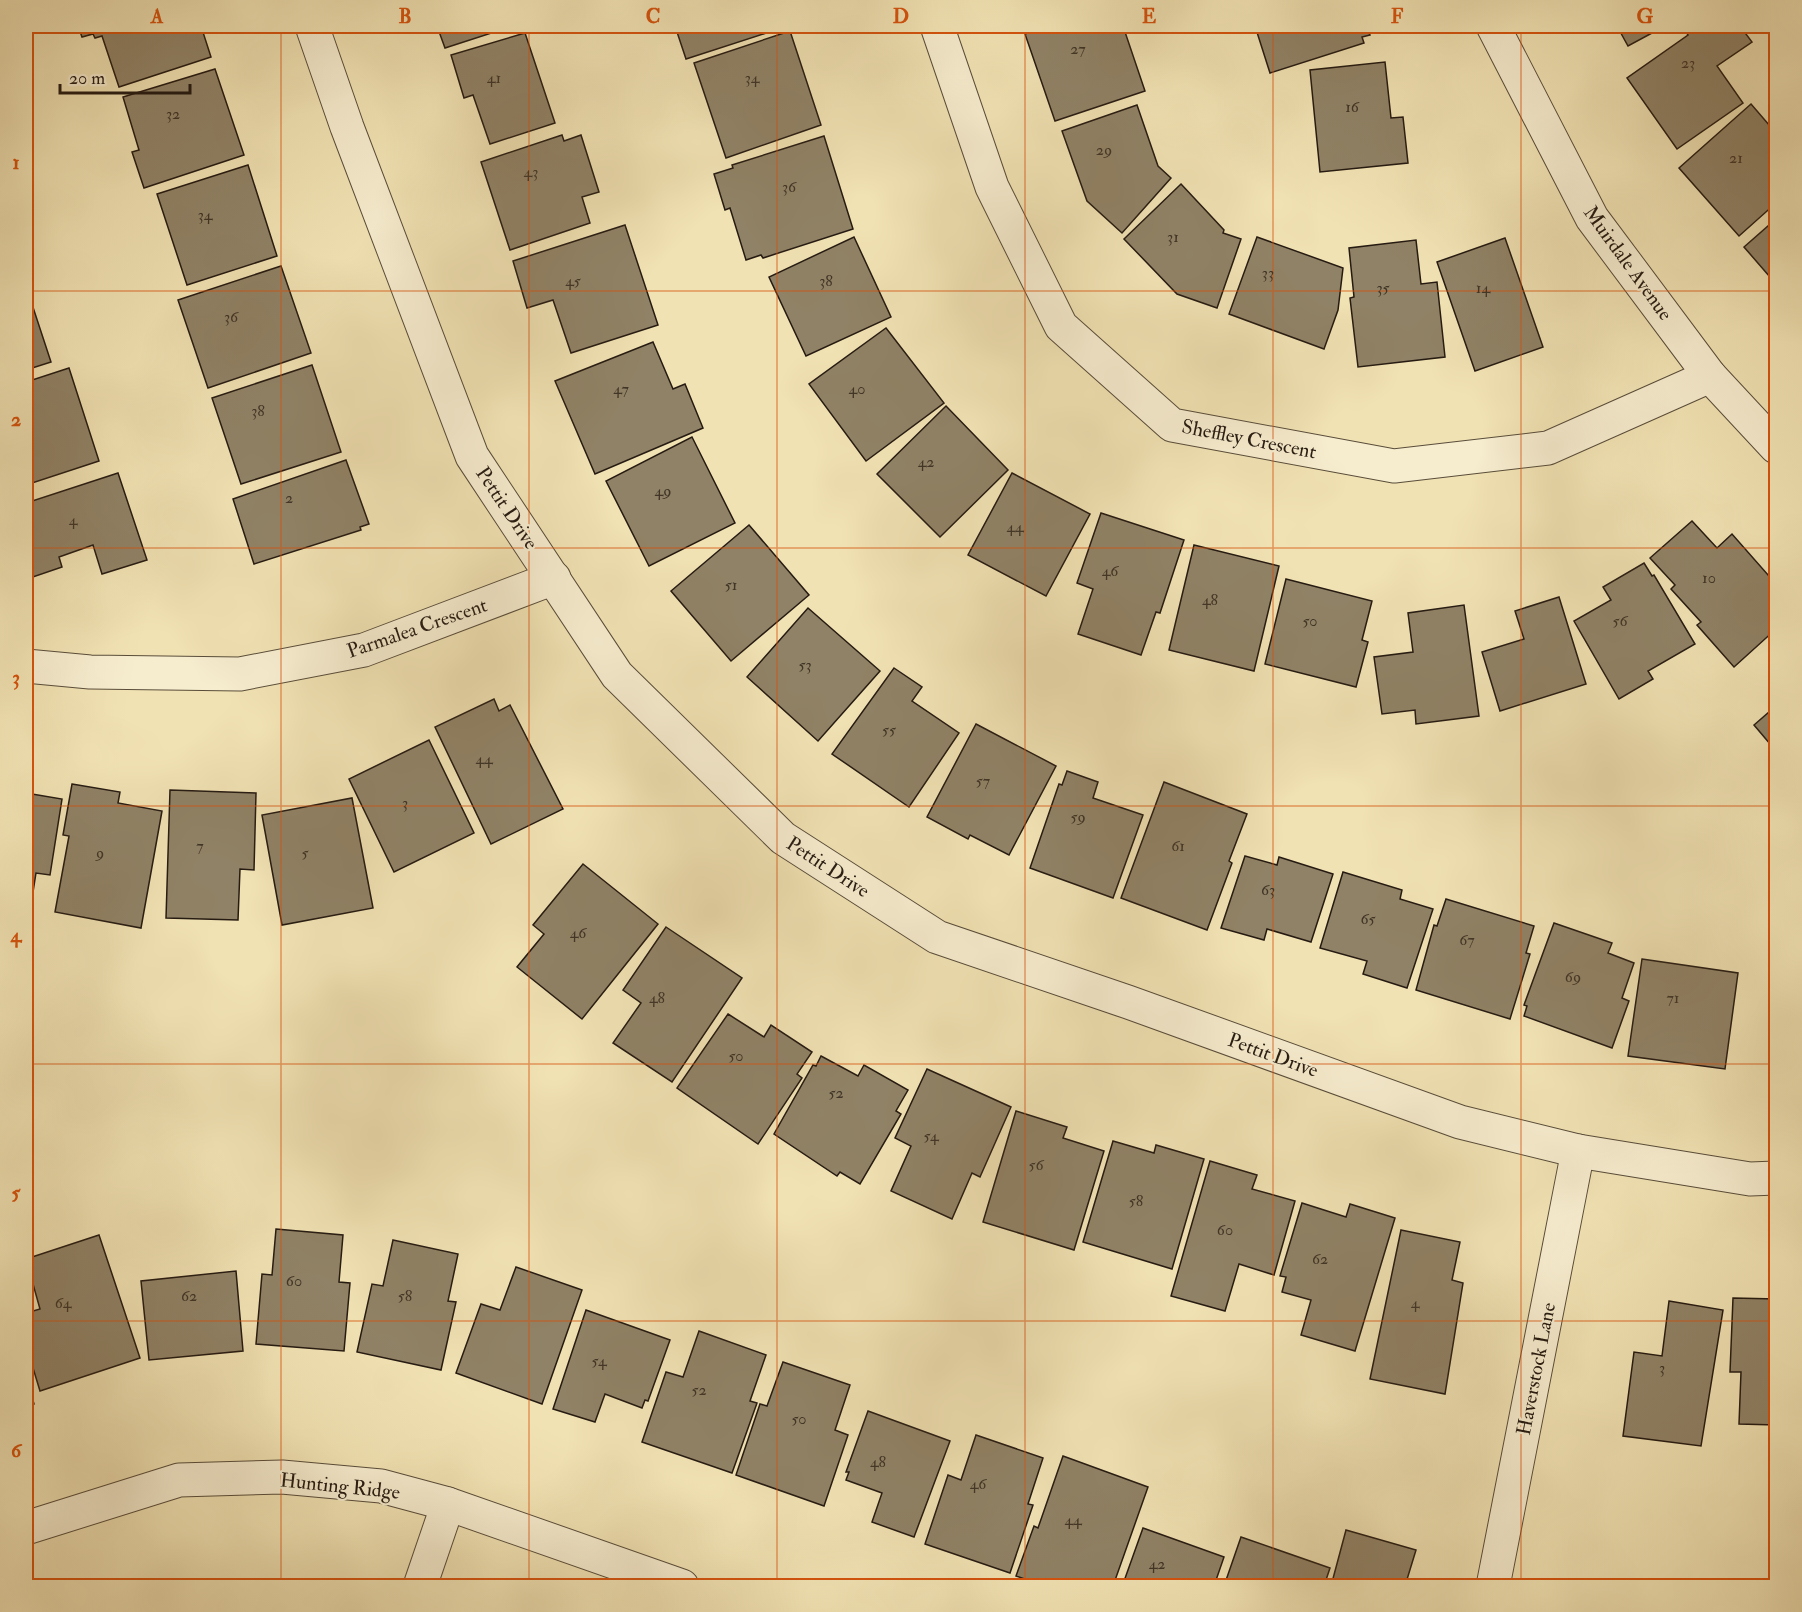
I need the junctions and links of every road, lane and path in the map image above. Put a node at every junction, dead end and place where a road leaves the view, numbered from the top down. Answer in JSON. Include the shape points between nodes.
{"nodes":[{"id":1,"x":312,"y":26,"type":"edge"},
{"id":2,"x":937,"y":26,"type":"edge"},
{"id":3,"x":1493,"y":26,"type":"edge"},
{"id":4,"x":1710,"y":376,"type":"junction"},
{"id":5,"x":1776,"y":447,"type":"edge"},
{"id":6,"x":554,"y":578,"type":"junction"},
{"id":7,"x":26,"y":666,"type":"edge"},
{"id":8,"x":1578,"y":1151,"type":"junction"},
{"id":9,"x":1776,"y":1178,"type":"edge"},
{"id":10,"x":448,"y":1504,"type":"junction"},
{"id":11,"x":26,"y":1527,"type":"edge"},
{"id":12,"x":420,"y":1587,"type":"edge"},
{"id":13,"x":682,"y":1587,"type":"edge"},
{"id":14,"x":1493,"y":1587,"type":"edge"}],
"edges":[{"from":1,"to":6,"type":"street","name":"Pettit Drive","via":[[472,456]]},
{"from":2,"to":4,"type":"street","name":"Sheffley Crescent","via":[[992,186],[1061,326],[1172,425],[1394,466],[1548,448]]},
{"from":3,"to":4,"type":"street","name":"Muirdale Avenue","via":[[1592,218]]},
{"from":4,"to":5,"type":"street","name":"Muirdale Avenue"},
{"from":6,"to":7,"type":"street","name":"Parmalea Crescent","via":[[364,650],[240,674],[90,672]]},
{"from":6,"to":8,"type":"street","name":"Pettit Drive","via":[[617,675],[783,838],[937,938],[1128,1002],[1460,1122]]},
{"from":8,"to":9,"type":"street","name":"Pettit Drive","via":[[1750,1179]]},
{"from":8,"to":14,"type":"street","name":"Haverstock Lane"},
{"from":10,"to":11,"type":"street","name":"Hunting Ridge","via":[[370,1485],[282,1478],[179,1480]]},
{"from":10,"to":12,"type":"street"},
{"from":10,"to":13,"type":"street","name":"Hunting Ridge"}]}
